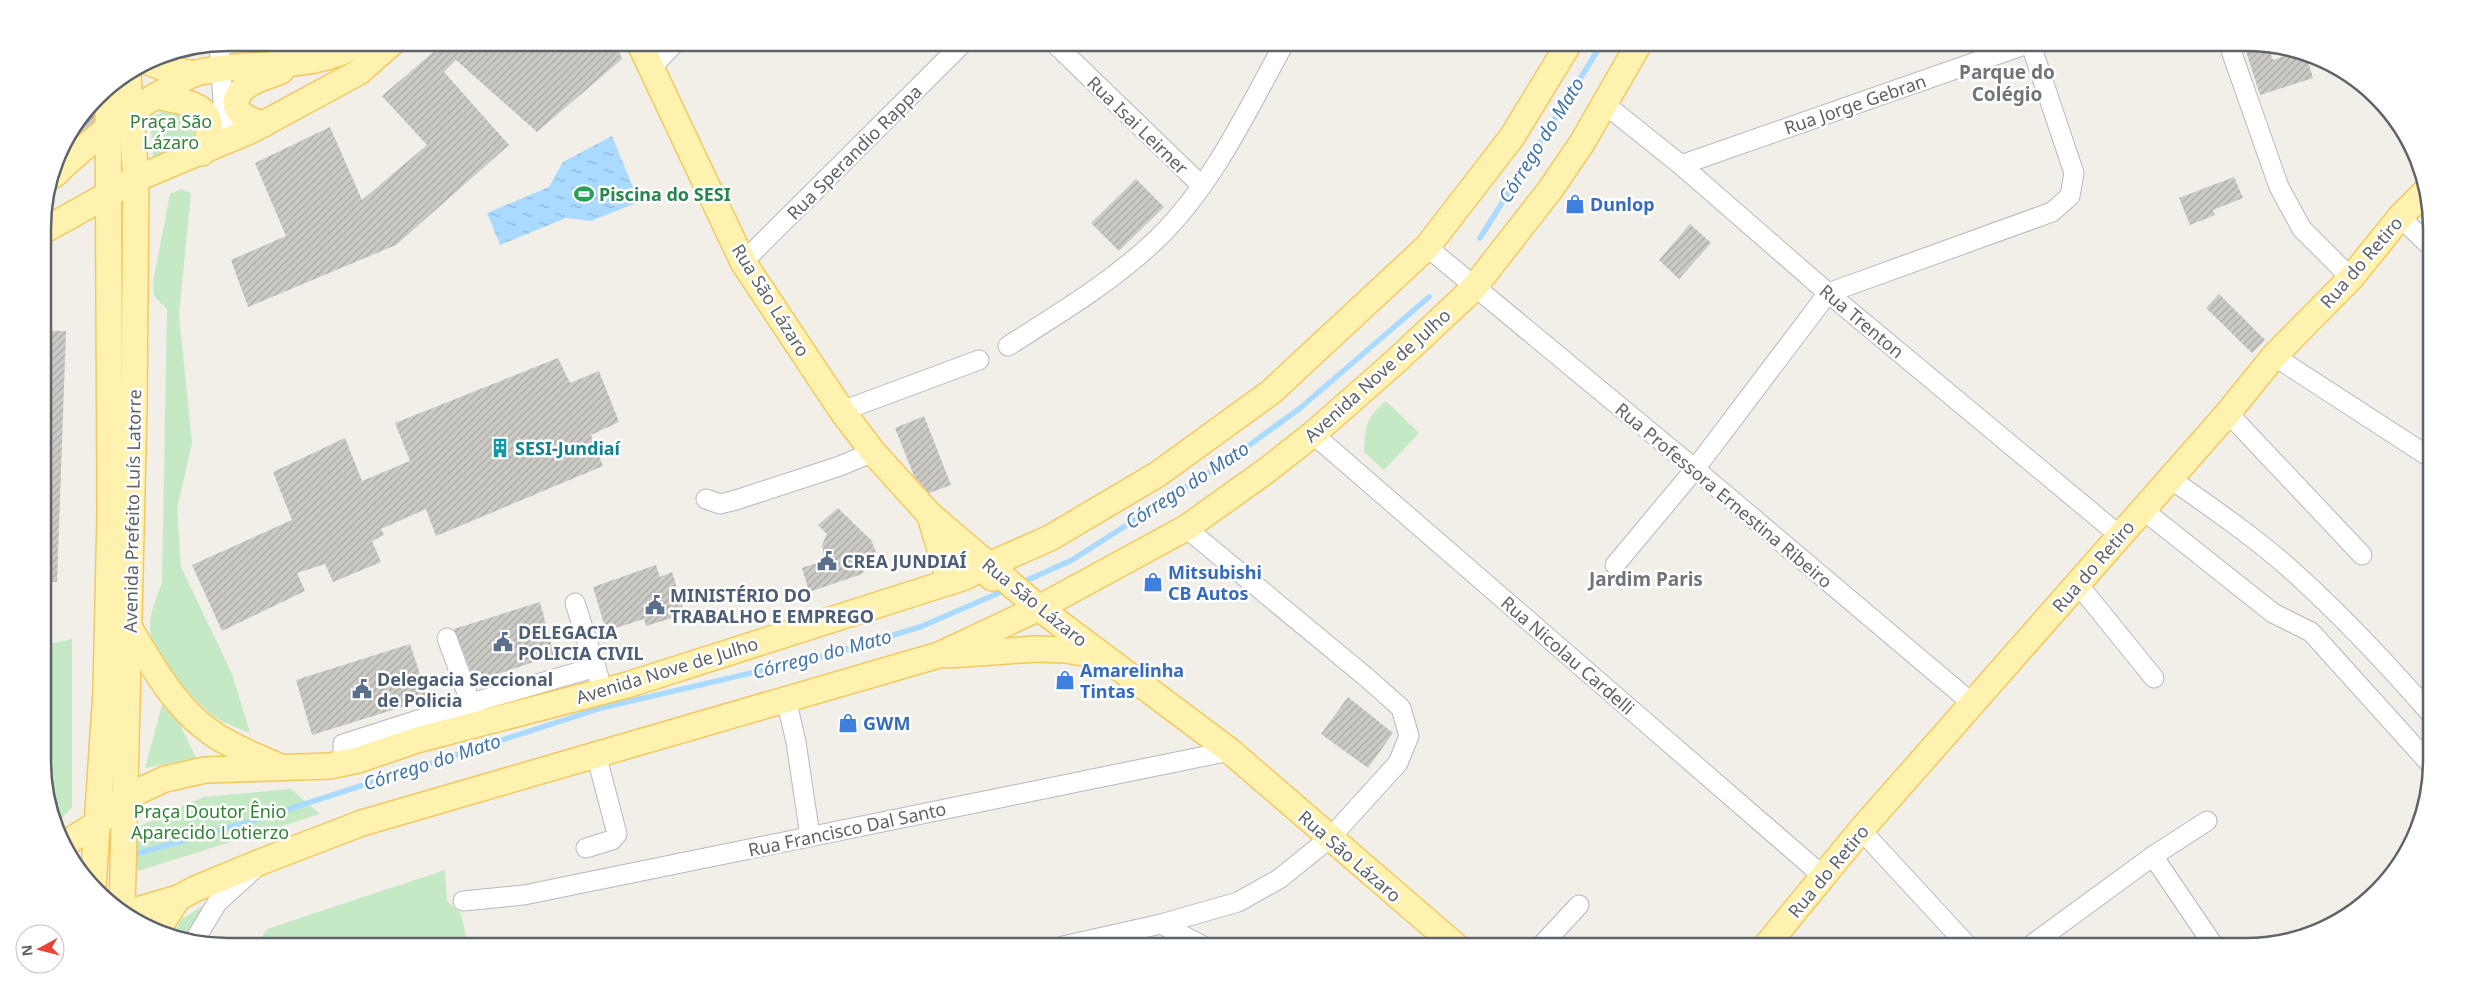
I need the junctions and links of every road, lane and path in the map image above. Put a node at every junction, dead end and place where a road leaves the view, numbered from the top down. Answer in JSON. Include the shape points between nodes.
{"nodes":[{"id":1,"x":342,"y":51,"type":"edge"},
{"id":2,"x":383,"y":51,"type":"edge"},
{"id":3,"x":643,"y":51,"type":"edge"},
{"id":4,"x":667,"y":51,"type":"edge"},
{"id":5,"x":955,"y":51,"type":"edge"},
{"id":6,"x":1062,"y":51,"type":"edge"},
{"id":7,"x":1280,"y":51,"type":"edge"},
{"id":8,"x":1565,"y":51,"type":"edge"},
{"id":9,"x":1635,"y":51,"type":"edge"},
{"id":10,"x":2007,"y":51,"type":"edge"},
{"id":11,"x":2033,"y":51,"type":"edge"},
{"id":12,"x":2231,"y":51,"type":"edge"},
{"id":13,"x":220,"y":56,"type":"edge"},
{"id":14,"x":304,"y":62,"type":"junction"},
{"id":15,"x":159,"y":66,"type":"edge"},
{"id":16,"x":651,"y":68,"type":"junction"},
{"id":17,"x":194,"y":74,"type":"junction"},
{"id":18,"x":129,"y":82,"type":"edge"},
{"id":19,"x":155,"y":96,"type":"junction"},
{"id":20,"x":108,"y":98,"type":"edge"},
{"id":21,"x":1606,"y":105,"type":"junction"},
{"id":22,"x":132,"y":110,"type":"junction"},
{"id":23,"x":264,"y":124,"type":"junction"},
{"id":24,"x":109,"y":127,"type":"junction"},
{"id":25,"x":226,"y":143,"type":"junction"},
{"id":26,"x":202,"y":153,"type":"junction"},
{"id":27,"x":1680,"y":165,"type":"junction"},
{"id":28,"x":63,"y":167,"type":"edge"},
{"id":29,"x":136,"y":179,"type":"junction"},
{"id":30,"x":1202,"y":186,"type":"junction"},
{"id":31,"x":107,"y":195,"type":"junction"},
{"id":32,"x":2420,"y":197,"type":"edge"},
{"id":33,"x":2400,"y":217,"type":"junction"},
{"id":34,"x":52,"y":225,"type":"edge"},
{"id":35,"x":2423,"y":239,"type":"edge"},
{"id":36,"x":1434,"y":252,"type":"junction"},
{"id":37,"x":743,"y":262,"type":"junction"},
{"id":38,"x":2351,"y":278,"type":"junction"},
{"id":39,"x":1470,"y":282,"type":"junction"},
{"id":40,"x":1828,"y":293,"type":"junction"},
{"id":41,"x":1008,"y":346,"type":"dead end"},
{"id":42,"x":2274,"y":356,"type":"junction"},
{"id":43,"x":979,"y":360,"type":"dead end"},
{"id":44,"x":842,"y":412,"type":"junction"},
{"id":45,"x":2228,"y":413,"type":"junction"},
{"id":46,"x":1312,"y":434,"type":"junction"},
{"id":47,"x":873,"y":452,"type":"junction"},
{"id":48,"x":2423,"y":453,"type":"edge"},
{"id":49,"x":1695,"y":469,"type":"junction"},
{"id":50,"x":2169,"y":478,"type":"junction"},
{"id":51,"x":706,"y":499,"type":"dead end"},
{"id":52,"x":2142,"y":509,"type":"junction"},
{"id":53,"x":929,"y":514,"type":"junction"},
{"id":54,"x":1186,"y":528,"type":"junction"},
{"id":55,"x":2119,"y":535,"type":"junction"},
{"id":56,"x":2362,"y":555,"type":"dead end"},
{"id":57,"x":1615,"y":564,"type":"dead end"},
{"id":58,"x":993,"y":572,"type":"junction"},
{"id":59,"x":950,"y":582,"type":"junction"},
{"id":60,"x":2077,"y":583,"type":"junction"},
{"id":61,"x":575,"y":603,"type":"dead end"},
{"id":62,"x":1026,"y":606,"type":"junction"},
{"id":63,"x":2335,"y":612,"type":"junction"},
{"id":64,"x":129,"y":627,"type":"junction"},
{"id":65,"x":2311,"y":632,"type":"junction"},
{"id":66,"x":447,"y":638,"type":"dead end"},
{"id":67,"x":939,"y":655,"type":"junction"},
{"id":68,"x":1104,"y":657,"type":"junction"},
{"id":69,"x":596,"y":667,"type":"junction"},
{"id":70,"x":2154,"y":678,"type":"dead end"},
{"id":71,"x":540,"y":683,"type":"junction"},
{"id":72,"x":603,"y":691,"type":"junction"},
{"id":73,"x":786,"y":699,"type":"junction"},
{"id":74,"x":552,"y":704,"type":"junction"},
{"id":75,"x":1973,"y":704,"type":"junction"},
{"id":76,"x":2423,"y":705,"type":"edge"},
{"id":77,"x":475,"y":713,"type":"junction"},
{"id":78,"x":1230,"y":751,"type":"junction"},
{"id":79,"x":596,"y":754,"type":"junction"},
{"id":80,"x":2423,"y":756,"type":"edge"},
{"id":81,"x":285,"y":768,"type":"junction"},
{"id":82,"x":126,"y":797,"type":"junction"},
{"id":83,"x":2207,"y":821,"type":"dead end"},
{"id":84,"x":98,"y":823,"type":"junction"},
{"id":85,"x":1861,"y":830,"type":"junction"},
{"id":86,"x":810,"y":836,"type":"junction"},
{"id":87,"x":1330,"y":838,"type":"junction"},
{"id":88,"x":71,"y":841,"type":"edge"},
{"id":89,"x":586,"y":848,"type":"dead end"},
{"id":90,"x":2153,"y":856,"type":"junction"},
{"id":91,"x":263,"y":861,"type":"junction"},
{"id":92,"x":94,"y":876,"type":"edge"},
{"id":93,"x":1822,"y":876,"type":"junction"},
{"id":94,"x":178,"y":898,"type":"junction"},
{"id":95,"x":464,"y":901,"type":"dead end"},
{"id":96,"x":123,"y":903,"type":"edge"},
{"id":97,"x":1579,"y":905,"type":"dead end"},
{"id":98,"x":134,"y":910,"type":"edge"},
{"id":99,"x":161,"y":924,"type":"edge"},
{"id":100,"x":1161,"y":924,"type":"junction"},
{"id":101,"x":198,"y":935,"type":"edge"},
{"id":102,"x":1099,"y":938,"type":"edge"},
{"id":103,"x":1188,"y":938,"type":"edge"},
{"id":104,"x":1447,"y":938,"type":"edge"},
{"id":105,"x":1548,"y":938,"type":"edge"},
{"id":106,"x":1772,"y":938,"type":"edge"},
{"id":107,"x":1961,"y":938,"type":"edge"},
{"id":108,"x":2041,"y":938,"type":"edge"},
{"id":109,"x":2209,"y":938,"type":"edge"}],
"edges":[{"from":1,"to":14,"type":"main road","via":[[328,58]]},
{"from":2,"to":23,"type":"main road","via":[[359,72]]},
{"from":3,"to":16,"type":"main road","name":"Rua São Lázaro"},
{"from":4,"to":16,"type":"street"},
{"from":5,"to":37,"type":"street","name":"Rua Sperandio Rappa"},
{"from":6,"to":30,"type":"street","name":"Rua Isai Leirner"},
{"from":7,"to":30,"type":"street"},
{"from":8,"to":36,"type":"main road","name":"Avenida Nove de Julho","via":[[1512,137]]},
{"from":9,"to":21,"type":"main road","name":"Avenida Nove de Julho"},
{"from":10,"to":27,"type":"street","name":"Rua Jorge Gebran"},
{"from":11,"to":40,"type":"street","via":[[2074,173],[2070,196],[2052,212]]},
{"from":12,"to":38,"type":"street","via":[[2279,187],[2302,229]]},
{"from":13,"to":14,"type":"main road"},
{"from":13,"to":17,"type":"main road"},
{"from":13,"to":25,"type":"street"},
{"from":14,"to":23,"type":"main road","via":[[256,81],[241,91],[238,111],[244,118]]},
{"from":15,"to":17,"type":"main road"},
{"from":16,"to":37,"type":"main road","name":"Rua São Lázaro"},
{"from":17,"to":19,"type":"main road"},
{"from":18,"to":22,"type":"main road","name":"Avenida Prefeito Luís Latorre"},
{"from":19,"to":22,"type":"main road"},
{"from":19,"to":26,"type":"main road","via":[[193,104],[203,110],[210,122],[210,135]]},
{"from":20,"to":24,"type":"main road","name":"Avenida Prefeito Luís Latorre"},
{"from":21,"to":27,"type":"street","name":"Rua Trenton"},
{"from":21,"to":39,"type":"main road","name":"Avenida Nove de Julho","via":[[1550,190]]},
{"from":22,"to":24,"type":"main road"},
{"from":22,"to":29,"type":"main road","name":"Avenida Prefeito Luís Latorre"},
{"from":23,"to":25,"type":"main road"},
{"from":24,"to":28,"type":"main road"},
{"from":24,"to":31,"type":"main road","name":"Avenida Prefeito Luís Latorre"},
{"from":25,"to":26,"type":"main road"},
{"from":26,"to":29,"type":"main road"},
{"from":27,"to":40,"type":"street","name":"Rua Trenton"},
{"from":29,"to":31,"type":"main road"},
{"from":29,"to":64,"type":"main road","name":"Avenida Prefeito Luís Latorre"},
{"from":30,"to":41,"type":"street","via":[[1159,237],[1073,305]]},
{"from":31,"to":34,"type":"main road"},
{"from":31,"to":84,"type":"main road","name":"Avenida Prefeito Luís Latorre","via":[[110,513],[106,691]]},
{"from":32,"to":33,"type":"main road","name":"Rua do Retiro"},
{"from":33,"to":35,"type":"street"},
{"from":33,"to":38,"type":"main road","name":"Rua do Retiro"},
{"from":36,"to":39,"type":"street","name":"Rua Professora Ernestina Ribeiro"},
{"from":36,"to":58,"type":"main road","name":"Avenida Nove de Julho","via":[[1271,392],[1158,474]]},
{"from":37,"to":44,"type":"main road","name":"Rua São Lázaro"},
{"from":38,"to":42,"type":"main road","name":"Rua do Retiro"},
{"from":39,"to":46,"type":"main road","name":"Avenida Nove de Julho","via":[[1395,362]]},
{"from":39,"to":49,"type":"street","name":"Rua Professora Ernestina Ribeiro"},
{"from":40,"to":49,"type":"street"},
{"from":40,"to":55,"type":"street","name":"Rua Trenton"},
{"from":42,"to":45,"type":"main road","name":"Rua do Retiro"},
{"from":42,"to":48,"type":"street"},
{"from":43,"to":44,"type":"street"},
{"from":44,"to":47,"type":"main road","name":"Rua São Lázaro"},
{"from":45,"to":50,"type":"main road","name":"Rua do Retiro"},
{"from":45,"to":56,"type":"street"},
{"from":46,"to":54,"type":"main road","name":"Avenida Nove de Julho"},
{"from":46,"to":93,"type":"street","name":"Rua Nicolau Cardelli"},
{"from":47,"to":51,"type":"street","via":[[736,500],[720,504]]},
{"from":47,"to":53,"type":"main road","name":"Rua São Lázaro"},
{"from":49,"to":57,"type":"street"},
{"from":49,"to":75,"type":"street","name":"Rua Professora Ernestina Ribeiro"},
{"from":50,"to":52,"type":"main road","name":"Rua do Retiro"},
{"from":50,"to":63,"type":"street","via":[[2221,514],[2299,577]]},
{"from":52,"to":55,"type":"main road","name":"Rua do Retiro"},
{"from":52,"to":65,"type":"street","via":[[2273,613]]},
{"from":53,"to":58,"type":"main road","name":"Rua São Lázaro"},
{"from":53,"to":59,"type":"main road"},
{"from":54,"to":62,"type":"main road","name":"Avenida Nove de Julho"},
{"from":54,"to":87,"type":"street","via":[[1401,708],[1409,736],[1398,764]]},
{"from":55,"to":60,"type":"main road","name":"Rua do Retiro"},
{"from":58,"to":59,"type":"main road","name":"Avenida Nove de Julho"},
{"from":58,"to":62,"type":"main road","name":"Rua São Lázaro"},
{"from":59,"to":72,"type":"main road","name":"Avenida Nove de Julho"},
{"from":60,"to":70,"type":"street"},
{"from":60,"to":75,"type":"main road","name":"Rua do Retiro"},
{"from":61,"to":69,"type":"street"},
{"from":62,"to":67,"type":"main road","name":"Avenida Nove de Julho"},
{"from":62,"to":68,"type":"main road","name":"Rua São Lázaro"},
{"from":63,"to":65,"type":"street"},
{"from":63,"to":76,"type":"street","via":[[2370,645]]},
{"from":64,"to":81,"type":"main road","via":[[163,684],[192,716],[217,736]]},
{"from":64,"to":82,"type":"main road","name":"Avenida Prefeito Luís Latorre"},
{"from":65,"to":80,"type":"street"},
{"from":66,"to":77,"type":"street"},
{"from":67,"to":68,"type":"main road","via":[[1036,649],[1066,650]]},
{"from":67,"to":73,"type":"main road","name":"Avenida Nove de Julho"},
{"from":68,"to":78,"type":"main road","name":"Rua São Lázaro"},
{"from":69,"to":71,"type":"street"},
{"from":69,"to":72,"type":"street"},
{"from":71,"to":74,"type":"street"},
{"from":71,"to":77,"type":"street"},
{"from":72,"to":74,"type":"main road","name":"Avenida Nove de Julho"},
{"from":73,"to":79,"type":"main road","name":"Avenida Nove de Julho"},
{"from":73,"to":86,"type":"street"},
{"from":74,"to":77,"type":"main road","name":"Avenida Nove de Julho"},
{"from":75,"to":85,"type":"main road","name":"Rua do Retiro"},
{"from":77,"to":81,"type":"main road","name":"Avenida Nove de Julho","via":[[413,731],[343,763]]},
{"from":78,"to":86,"type":"street","name":"Rua Francisco Dal Santo"},
{"from":78,"to":87,"type":"main road","name":"Rua São Lázaro"},
{"from":79,"to":89,"type":"street","via":[[617,834],[612,840]]},
{"from":79,"to":91,"type":"main road","name":"Avenida Nove de Julho","via":[[362,823]]},
{"from":81,"to":82,"type":"main road","name":"Avenida Nove de Julho","via":[[198,772],[165,780]]},
{"from":82,"to":84,"type":"main road","name":"Avenida Nove de Julho"},
{"from":82,"to":96,"type":"main road","name":"Avenida Prefeito Luís Latorre"},
{"from":83,"to":90,"type":"street"},
{"from":84,"to":88,"type":"main road","name":"Avenida Nove de Julho"},
{"from":84,"to":92,"type":"main road","name":"Avenida Prefeito Luís Latorre"},
{"from":85,"to":93,"type":"main road","name":"Rua do Retiro"},
{"from":85,"to":107,"type":"street"},
{"from":86,"to":95,"type":"street","name":"Rua Francisco Dal Santo","via":[[524,895]]},
{"from":87,"to":100,"type":"street","via":[[1279,879],[1238,902]]},
{"from":87,"to":104,"type":"main road","name":"Rua São Lázaro"},
{"from":90,"to":108,"type":"street"},
{"from":90,"to":109,"type":"street"},
{"from":91,"to":94,"type":"main road","name":"Avenida Nove de Julho"},
{"from":91,"to":101,"type":"street","via":[[217,903]]},
{"from":93,"to":106,"type":"main road","name":"Rua do Retiro"},
{"from":94,"to":98,"type":"main road","name":"Avenida Nove de Julho"},
{"from":94,"to":99,"type":"main road"},
{"from":97,"to":105,"type":"street"},
{"from":100,"to":102,"type":"street"},
{"from":100,"to":103,"type":"street"}]}
